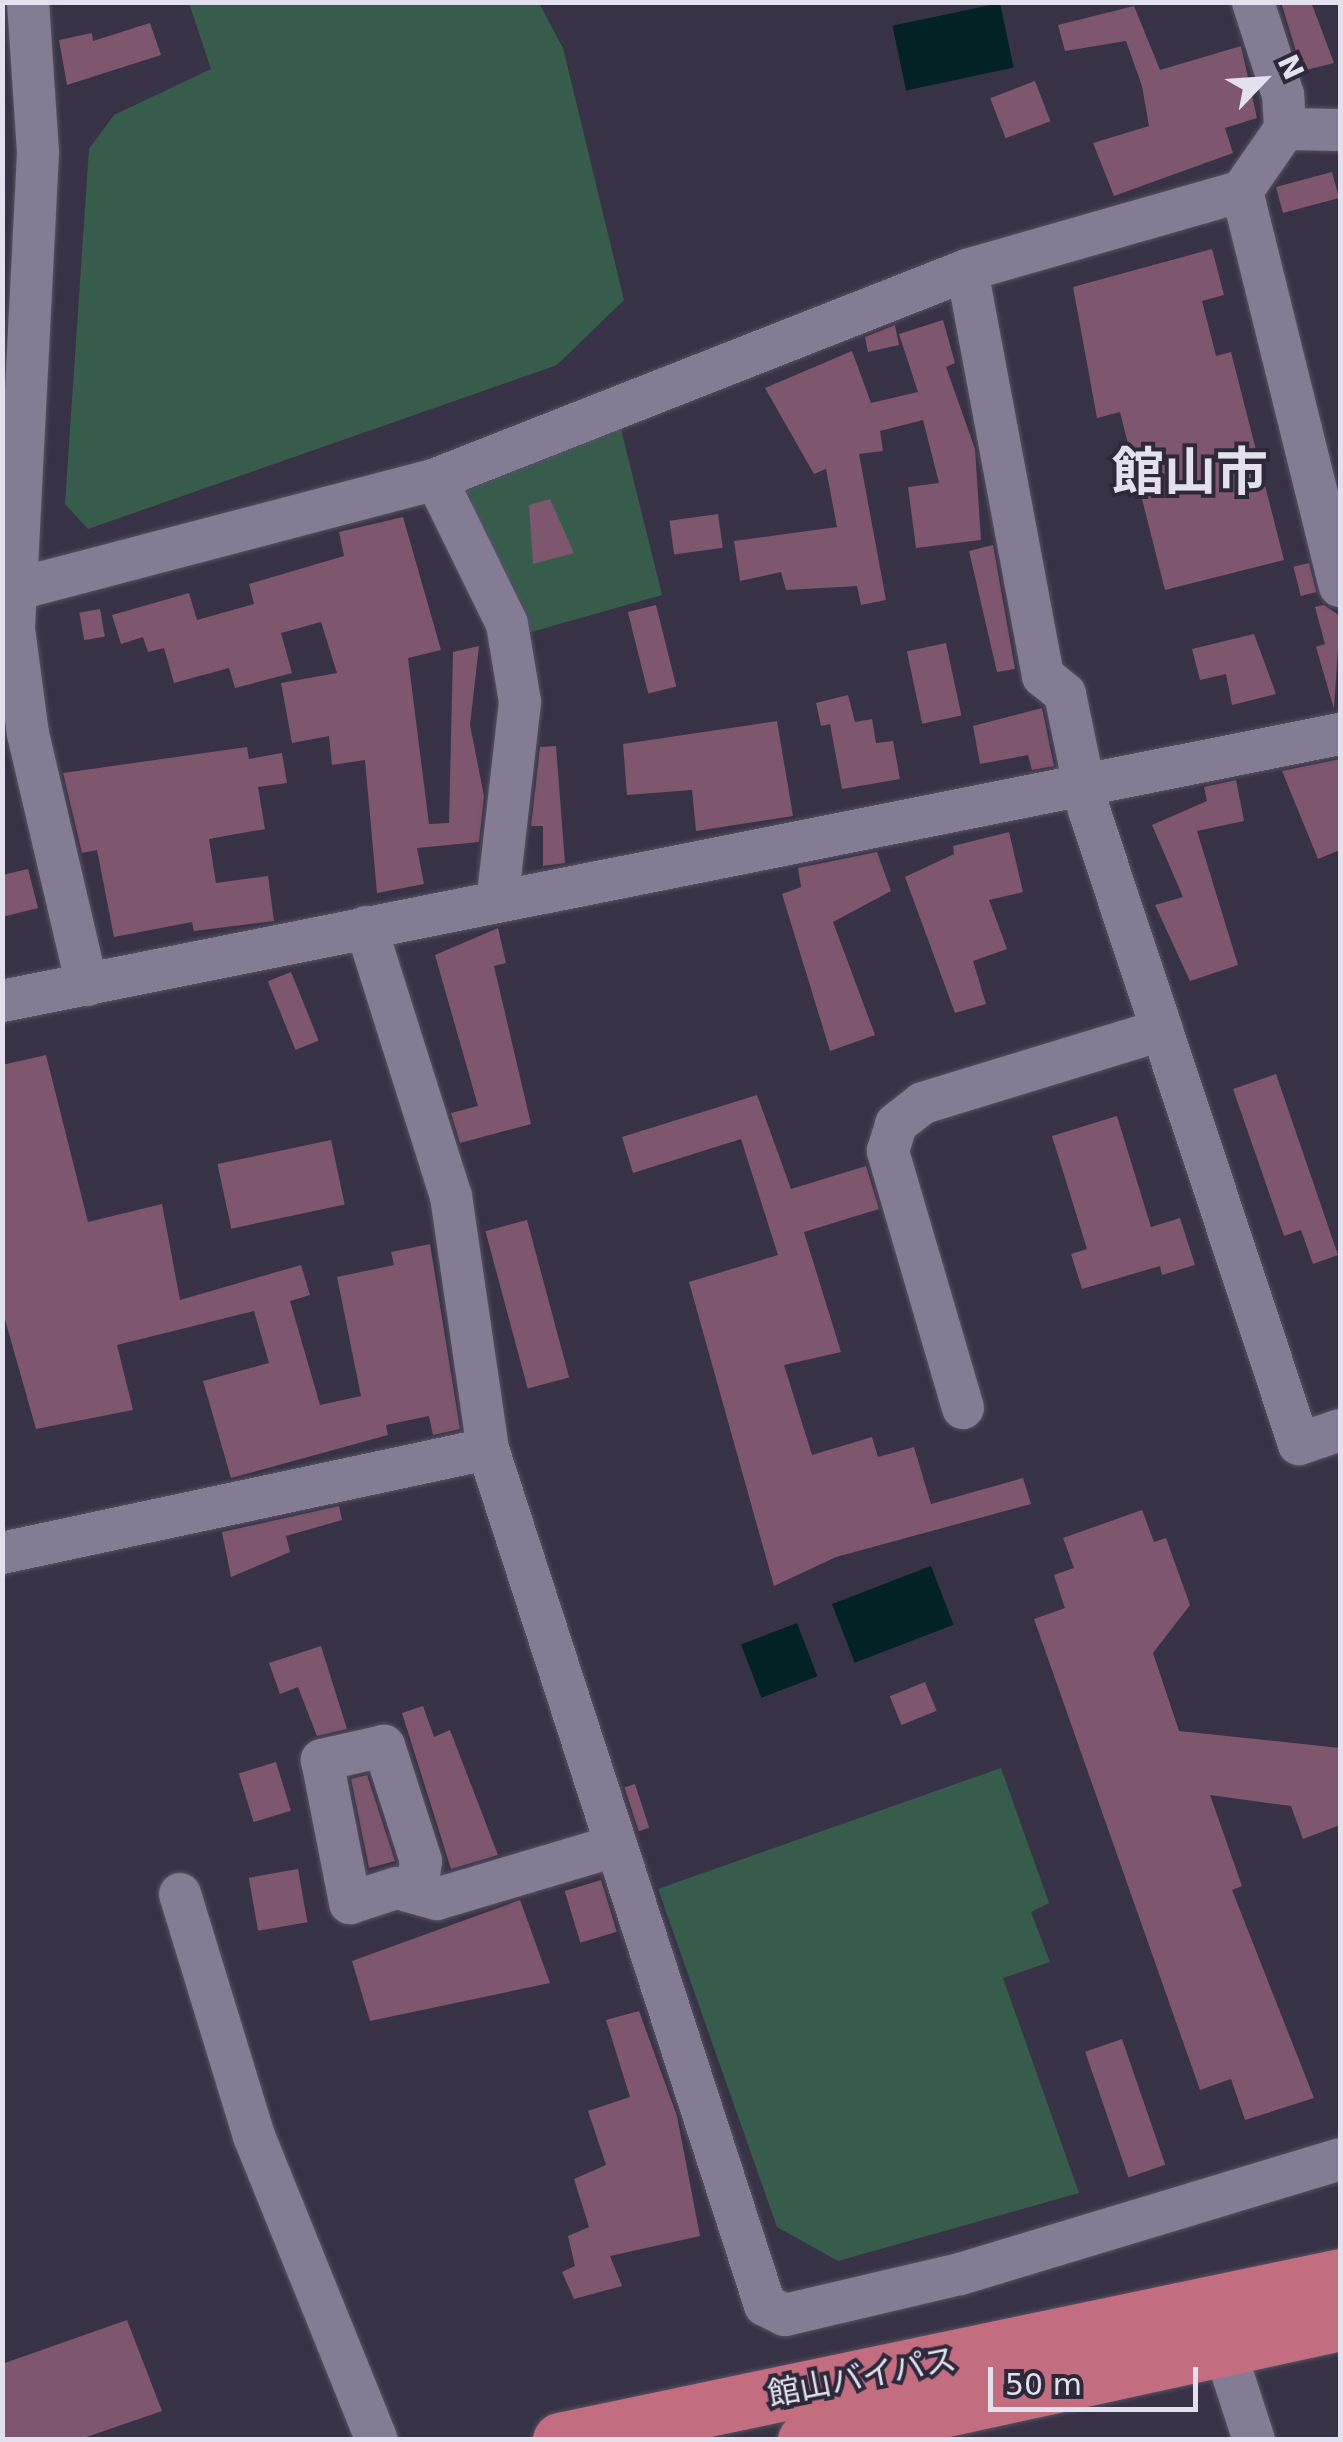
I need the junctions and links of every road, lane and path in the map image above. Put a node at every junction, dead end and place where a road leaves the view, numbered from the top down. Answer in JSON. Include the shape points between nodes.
{"nodes":[{"id":1,"x":28,"y":2,"type":"edge"},
{"id":2,"x":1254,"y":2,"type":"edge"},
{"id":3,"x":1285,"y":130,"type":"junction"},
{"id":4,"x":1340,"y":130,"type":"edge"},
{"id":5,"x":1242,"y":191,"type":"junction"},
{"id":6,"x":967,"y":270,"type":"junction"},
{"id":7,"x":436,"y":480,"type":"junction"},
{"id":8,"x":1340,"y":586,"type":"edge"},
{"id":9,"x":10,"y":592,"type":"edge"},
{"id":10,"x":1340,"y":734,"type":"edge"},
{"id":11,"x":1088,"y":782,"type":"junction"},
{"id":12,"x":498,"y":896,"type":"junction"},
{"id":13,"x":366,"y":927,"type":"junction"},
{"id":14,"x":86,"y":985,"type":"junction"},
{"id":15,"x":2,"y":1001,"type":"edge"},
{"id":16,"x":1162,"y":1030,"type":"junction"},
{"id":17,"x":963,"y":1408,"type":"dead end"},
{"id":18,"x":1340,"y":1430,"type":"edge"},
{"id":19,"x":488,"y":1449,"type":"junction"},
{"id":20,"x":2,"y":1553,"type":"edge"},
{"id":21,"x":615,"y":1846,"type":"junction"},
{"id":22,"x":417,"y":1892,"type":"dead end"},
{"id":23,"x":180,"y":1894,"type":"dead end"},
{"id":24,"x":1340,"y":2159,"type":"edge"},
{"id":25,"x":1340,"y":2276,"type":"edge"},
{"id":26,"x":1340,"y":2323,"type":"edge"},
{"id":27,"x":1225,"y":2351,"type":"junction"},
{"id":28,"x":377,"y":2440,"type":"edge"},
{"id":29,"x":560,"y":2440,"type":"edge"},
{"id":30,"x":805,"y":2440,"type":"edge"},
{"id":31,"x":1254,"y":2440,"type":"edge"}],
"edges":[{"from":1,"to":9,"type":"street","via":[[38,154]]},
{"from":2,"to":3,"type":"street"},
{"from":3,"to":4,"type":"street"},
{"from":3,"to":5,"type":"street"},
{"from":5,"to":6,"type":"street"},
{"from":5,"to":8,"type":"street"},
{"from":6,"to":7,"type":"street"},
{"from":6,"to":11,"type":"street","via":[[1043,676],[1065,694]]},
{"from":7,"to":9,"type":"street"},
{"from":7,"to":12,"type":"street","via":[[507,624],[520,702]]},
{"from":9,"to":14,"type":"street","via":[[18,679]]},
{"from":10,"to":11,"type":"street"},
{"from":11,"to":12,"type":"street"},
{"from":11,"to":16,"type":"street"},
{"from":12,"to":13,"type":"street"},
{"from":13,"to":14,"type":"street"},
{"from":13,"to":19,"type":"street","via":[[451,1196]]},
{"from":14,"to":15,"type":"street"},
{"from":16,"to":17,"type":"street","via":[[923,1103],[896,1124],[888,1151]]},
{"from":16,"to":18,"type":"street","via":[[1298,1444]]},
{"from":19,"to":20,"type":"street"},
{"from":19,"to":21,"type":"street"},
{"from":21,"to":22,"type":"street","via":[[437,1900]]},
{"from":21,"to":24,"type":"street","via":[[765,2304],[784,2315],[1148,2225]]},
{"from":23,"to":28,"type":"street","via":[[254,2136]]},
{"from":25,"to":29,"type":"highway","name":"館山バイパス"},
{"from":26,"to":27,"type":"highway","name":"館山バイパス"},
{"from":27,"to":30,"type":"highway","name":"館山バイパス"},
{"from":27,"to":31,"type":"street"}]}
